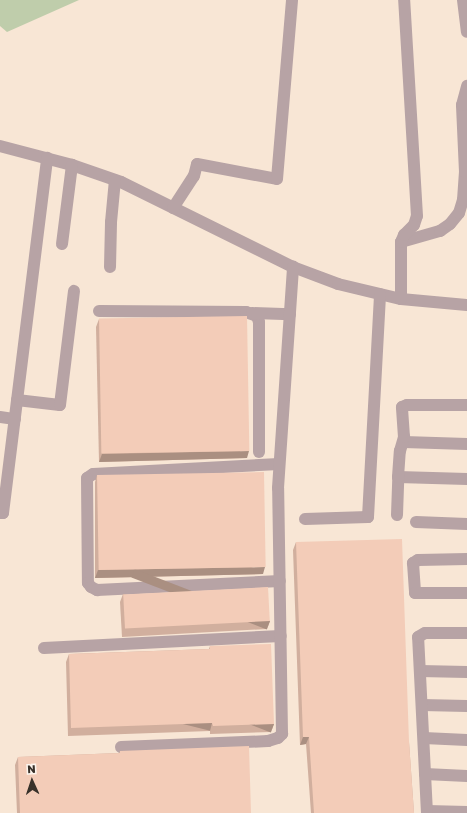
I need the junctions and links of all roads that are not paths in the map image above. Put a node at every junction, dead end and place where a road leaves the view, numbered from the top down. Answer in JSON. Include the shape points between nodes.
{"nodes":[{"id":1,"x":292,"y":0,"type":"edge"},
{"id":2,"x":404,"y":0,"type":"edge"},
{"id":3,"x":463,"y":0,"type":"edge"},
{"id":4,"x":467,"y":32,"type":"edge"},
{"id":5,"x":467,"y":86,"type":"edge"},
{"id":6,"x":0,"y":146,"type":"edge"},
{"id":7,"x":47,"y":158,"type":"junction"},
{"id":8,"x":72,"y":165,"type":"junction"},
{"id":9,"x":115,"y":180,"type":"junction"},
{"id":10,"x":173,"y":208,"type":"junction"},
{"id":11,"x":401,"y":242,"type":"junction"},
{"id":12,"x":62,"y":244,"type":"dead end"},
{"id":13,"x":110,"y":267,"type":"dead end"},
{"id":14,"x":293,"y":267,"type":"junction"},
{"id":15,"x":74,"y":291,"type":"dead end"},
{"id":16,"x":380,"y":294,"type":"junction"},
{"id":17,"x":401,"y":299,"type":"junction"},
{"id":18,"x":467,"y":305,"type":"edge"},
{"id":19,"x":100,"y":311,"type":"dead end"},
{"id":20,"x":252,"y":313,"type":"junction"},
{"id":21,"x":290,"y":314,"type":"junction"},
{"id":22,"x":17,"y":400,"type":"junction"},
{"id":23,"x":467,"y":405,"type":"edge"},
{"id":24,"x":0,"y":417,"type":"edge"},
{"id":25,"x":15,"y":419,"type":"junction"},
{"id":26,"x":404,"y":442,"type":"junction"},
{"id":27,"x":467,"y":444,"type":"edge"},
{"id":28,"x":259,"y":452,"type":"dead end"},
{"id":29,"x":279,"y":464,"type":"junction"},
{"id":30,"x":398,"y":477,"type":"junction"},
{"id":31,"x":467,"y":479,"type":"edge"},
{"id":32,"x":0,"y":513,"type":"edge"},
{"id":33,"x":397,"y":516,"type":"dead end"},
{"id":34,"x":305,"y":519,"type":"dead end"},
{"id":35,"x":416,"y":522,"type":"dead end"},
{"id":36,"x":467,"y":524,"type":"edge"},
{"id":37,"x":467,"y":559,"type":"edge"},
{"id":38,"x":280,"y":581,"type":"junction"},
{"id":39,"x":467,"y":593,"type":"edge"},
{"id":40,"x":467,"y":633,"type":"edge"},
{"id":41,"x":281,"y":636,"type":"junction"},
{"id":42,"x":44,"y":648,"type":"dead end"},
{"id":43,"x":420,"y":671,"type":"junction"},
{"id":44,"x":467,"y":672,"type":"edge"},
{"id":45,"x":422,"y":705,"type":"junction"},
{"id":46,"x":467,"y":706,"type":"edge"},
{"id":47,"x":424,"y":738,"type":"junction"},
{"id":48,"x":467,"y":740,"type":"edge"},
{"id":49,"x":121,"y":747,"type":"dead end"},
{"id":50,"x":425,"y":774,"type":"junction"},
{"id":51,"x":467,"y":776,"type":"edge"},
{"id":52,"x":427,"y":812,"type":"edge"},
{"id":53,"x":467,"y":812,"type":"edge"}],
"edges":[{"from":1,"to":10,"type":"street","via":[[277,179],[197,164],[194,176]]},
{"from":2,"to":11,"type":"street","via":[[417,216],[414,225]]},
{"from":3,"to":4,"type":"street"},
{"from":5,"to":11,"type":"street","via":[[462,105],[465,179],[459,213],[440,231]]},
{"from":6,"to":7,"type":"street"},
{"from":7,"to":8,"type":"street"},
{"from":7,"to":22,"type":"street"},
{"from":8,"to":9,"type":"street"},
{"from":8,"to":12,"type":"street"},
{"from":9,"to":10,"type":"street"},
{"from":9,"to":13,"type":"street"},
{"from":10,"to":14,"type":"street"},
{"from":11,"to":17,"type":"street"},
{"from":14,"to":16,"type":"street","via":[[338,284]]},
{"from":14,"to":21,"type":"street"},
{"from":15,"to":22,"type":"street","via":[[60,405]]},
{"from":16,"to":17,"type":"street"},
{"from":16,"to":34,"type":"street","via":[[368,517]]},
{"from":17,"to":18,"type":"street"},
{"from":19,"to":20,"type":"street"},
{"from":20,"to":21,"type":"street"},
{"from":20,"to":28,"type":"street","via":[[257,316],[259,322]]},
{"from":21,"to":29,"type":"street"},
{"from":22,"to":25,"type":"street"},
{"from":23,"to":26,"type":"street","via":[[402,407]]},
{"from":24,"to":25,"type":"street"},
{"from":25,"to":32,"type":"street","via":[[3,514]]},
{"from":26,"to":27,"type":"street"},
{"from":26,"to":30,"type":"street","via":[[400,451]]},
{"from":29,"to":38,"type":"street"},
{"from":29,"to":38,"type":"street","via":[[93,474],[87,478],[88,583],[91,587],[97,590]]},
{"from":30,"to":31,"type":"street"},
{"from":30,"to":33,"type":"street"},
{"from":35,"to":36,"type":"street"},
{"from":37,"to":39,"type":"street","via":[[418,560],[413,564],[415,593]]},
{"from":38,"to":41,"type":"street"},
{"from":40,"to":43,"type":"street","via":[[421,634],[418,637]]},
{"from":41,"to":42,"type":"street"},
{"from":41,"to":49,"type":"street","via":[[283,729],[278,738],[268,741]]},
{"from":43,"to":44,"type":"street"},
{"from":43,"to":45,"type":"street"},
{"from":45,"to":46,"type":"street"},
{"from":45,"to":47,"type":"street"},
{"from":47,"to":48,"type":"street"},
{"from":47,"to":50,"type":"street"},
{"from":50,"to":51,"type":"street"},
{"from":50,"to":52,"type":"street"},
{"from":52,"to":53,"type":"street"}]}
